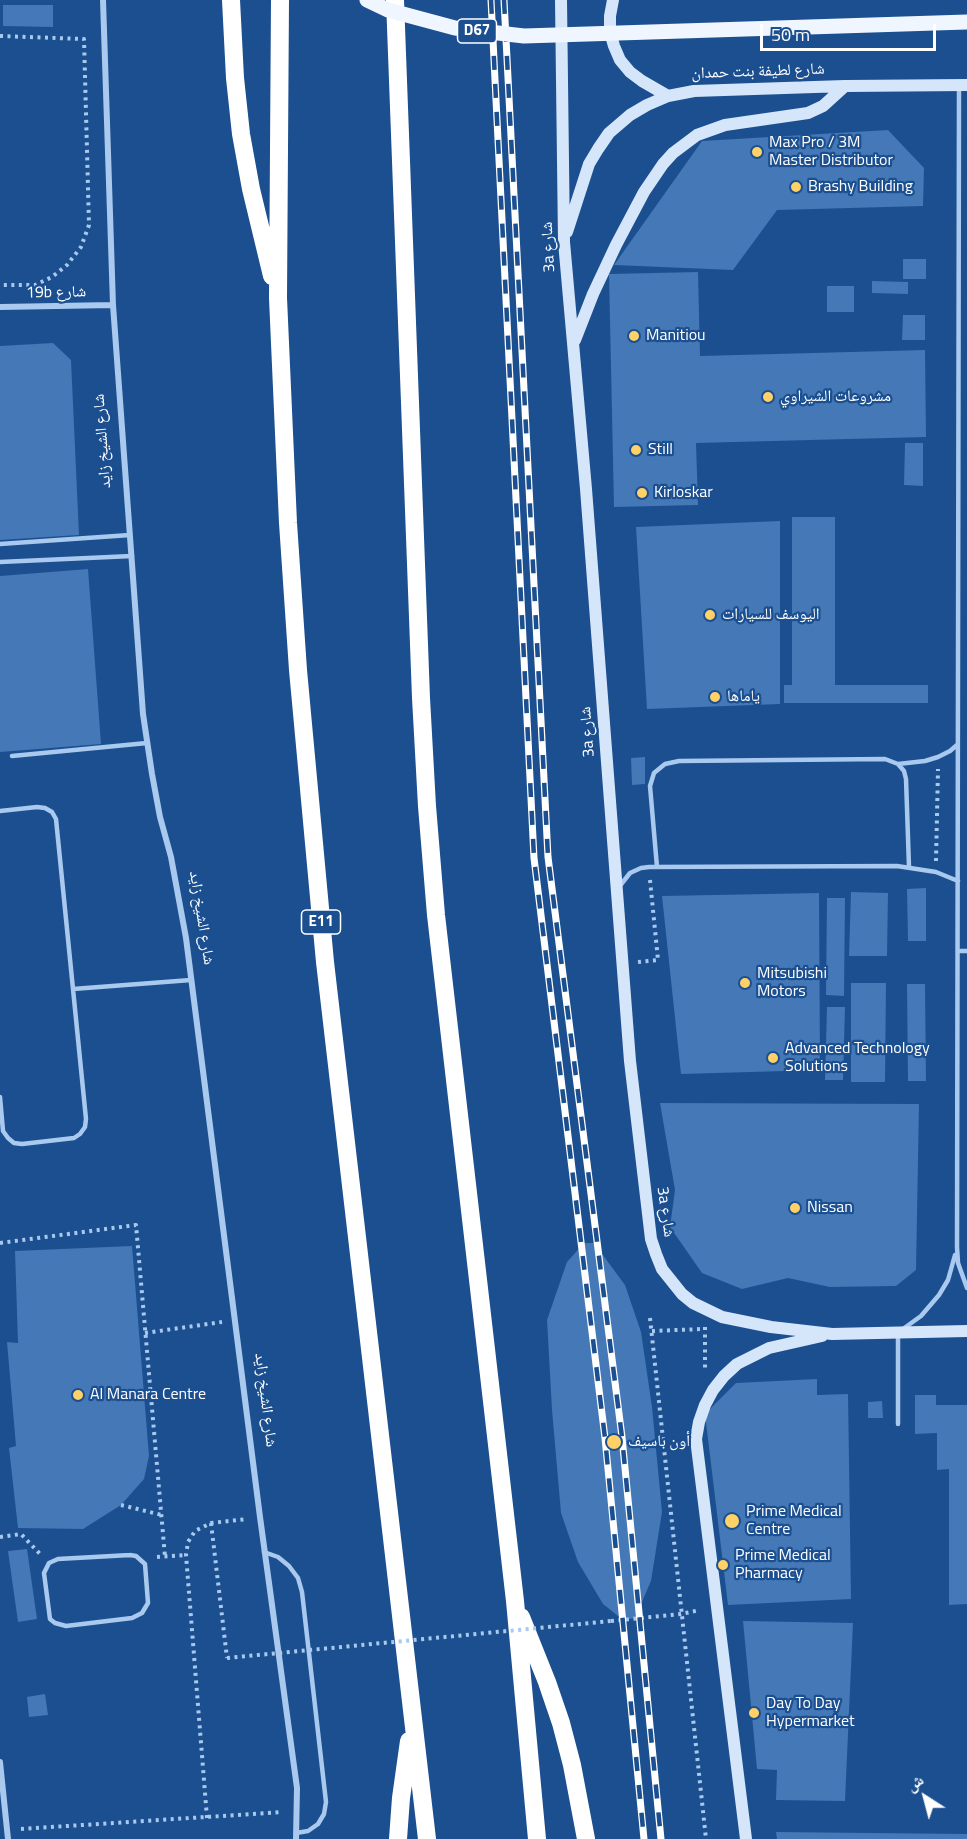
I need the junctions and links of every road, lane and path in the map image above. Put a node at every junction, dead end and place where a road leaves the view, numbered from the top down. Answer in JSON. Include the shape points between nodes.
{"nodes":[{"id":1,"x":103,"y":0,"type":"edge"},
{"id":2,"x":231,"y":0,"type":"edge"},
{"id":3,"x":280,"y":0,"type":"edge"},
{"id":4,"x":367,"y":0,"type":"edge"},
{"id":5,"x":395,"y":0,"type":"edge"},
{"id":6,"x":561,"y":0,"type":"edge"},
{"id":7,"x":613,"y":0,"type":"edge"},
{"id":8,"x":967,"y":21,"type":"edge"},
{"id":9,"x":0,"y":36,"type":"edge"},
{"id":10,"x":963,"y":85,"type":"edge"},
{"id":11,"x":845,"y":86,"type":"junction"},
{"id":12,"x":668,"y":96,"type":"junction"},
{"id":13,"x":564,"y":242,"type":"junction"},
{"id":14,"x":0,"y":285,"type":"edge"},
{"id":15,"x":278,"y":298,"type":"junction"},
{"id":16,"x":113,"y":305,"type":"junction"},
{"id":17,"x":0,"y":307,"type":"edge"},
{"id":18,"x":573,"y":344,"type":"junction"},
{"id":19,"x":130,"y":535,"type":"junction"},
{"id":20,"x":0,"y":544,"type":"edge"},
{"id":21,"x":132,"y":556,"type":"junction"},
{"id":22,"x":0,"y":562,"type":"edge"},
{"id":23,"x":147,"y":743,"type":"junction"},
{"id":24,"x":958,"y":745,"type":"junction"},
{"id":25,"x":12,"y":756,"type":"dead end"},
{"id":26,"x":938,"y":756,"type":"junction"},
{"id":27,"x":898,"y":764,"type":"junction"},
{"id":28,"x":0,"y":811,"type":"edge"},
{"id":29,"x":649,"y":867,"type":"junction"},
{"id":30,"x":657,"y":867,"type":"junction"},
{"id":31,"x":909,"y":867,"type":"junction"},
{"id":32,"x":936,"y":872,"type":"junction"},
{"id":33,"x":958,"y":881,"type":"junction"},
{"id":34,"x":616,"y":892,"type":"junction"},
{"id":35,"x":958,"y":951,"type":"junction"},
{"id":36,"x":967,"y":951,"type":"edge"},
{"id":37,"x":624,"y":964,"type":"junction"},
{"id":38,"x":191,"y":980,"type":"junction"},
{"id":39,"x":73,"y":989,"type":"junction"},
{"id":40,"x":0,"y":1097,"type":"edge"},
{"id":41,"x":0,"y":1243,"type":"edge"},
{"id":42,"x":957,"y":1247,"type":"junction"},
{"id":43,"x":967,"y":1288,"type":"edge"},
{"id":44,"x":713,"y":1314,"type":"junction"},
{"id":45,"x":650,"y":1318,"type":"dead end"},
{"id":46,"x":235,"y":1321,"type":"junction"},
{"id":47,"x":704,"y":1329,"type":"junction"},
{"id":48,"x":652,"y":1331,"type":"junction"},
{"id":49,"x":967,"y":1331,"type":"edge"},
{"id":50,"x":898,"y":1332,"type":"junction"},
{"id":51,"x":146,"y":1333,"type":"junction"},
{"id":52,"x":832,"y":1334,"type":"junction"},
{"id":53,"x":713,"y":1390,"type":"junction"},
{"id":54,"x":898,"y":1424,"type":"dead end"},
{"id":55,"x":121,"y":1505,"type":"dead end"},
{"id":56,"x":162,"y":1515,"type":"junction"},
{"id":57,"x":260,"y":1517,"type":"junction"},
{"id":58,"x":211,"y":1523,"type":"junction"},
{"id":59,"x":0,"y":1537,"type":"edge"},
{"id":60,"x":264,"y":1552,"type":"junction"},
{"id":61,"x":186,"y":1555,"type":"junction"},
{"id":62,"x":165,"y":1557,"type":"junction"},
{"id":63,"x":141,"y":1559,"type":"junction"},
{"id":64,"x":49,"y":1563,"type":"junction"},
{"id":65,"x":515,"y":1602,"type":"junction"},
{"id":66,"x":716,"y":1607,"type":"junction"},
{"id":67,"x":681,"y":1614,"type":"junction"},
{"id":68,"x":413,"y":1716,"type":"junction"},
{"id":69,"x":0,"y":1762,"type":"edge"},
{"id":70,"x":2,"y":1791,"type":"edge"},
{"id":71,"x":297,"y":1811,"type":"junction"},
{"id":72,"x":3,"y":1815,"type":"edge"},
{"id":73,"x":207,"y":1818,"type":"junction"},
{"id":74,"x":8,"y":1830,"type":"junction"},
{"id":75,"x":296,"y":1836,"type":"edge"},
{"id":76,"x":8,"y":1839,"type":"edge"},
{"id":77,"x":398,"y":1839,"type":"edge"},
{"id":78,"x":427,"y":1839,"type":"edge"},
{"id":79,"x":537,"y":1839,"type":"edge"},
{"id":80,"x":586,"y":1839,"type":"edge"},
{"id":81,"x":706,"y":1839,"type":"edge"},
{"id":82,"x":746,"y":1839,"type":"edge"}],
"edges":[{"from":1,"to":16,"type":"street","name":"شارع الشيخ زايد"},
{"from":2,"to":15,"type":"highway","via":[[241,134]]},
{"from":3,"to":15,"type":"highway","number":"E11"},
{"from":4,"to":8,"type":"main road","number":"D67","bridge":true,"via":[[388,10],[456,28],[525,36]]},
{"from":5,"to":65,"type":"highway","via":[[427,806],[436,915]]},
{"from":6,"to":13,"type":"street","name":"3a شارع"},
{"from":7,"to":12,"type":"street","via":[[610,32],[621,60],[630,72]]},
{"from":9,"to":14,"type":"path","via":[[84,39],[89,225],[81,247],[52,278],[35,285]]},
{"from":10,"to":11,"type":"street","name":"شارع لطيفة بنت حمدان"},
{"from":10,"to":24,"type":"lane"},
{"from":11,"to":12,"type":"street","name":"شارع لطيفة بنت حمدان","via":[[694,91]]},
{"from":11,"to":18,"type":"street","via":[[823,106],[808,113],[724,125],[697,135],[673,153],[644,192],[616,244]]},
{"from":12,"to":13,"type":"street","name":"شارع لطيفة بنت حمدان","via":[[630,115],[598,149],[583,180]]},
{"from":13,"to":18,"type":"street","name":"3a شارع"},
{"from":15,"to":68,"type":"highway","number":"E11","via":[[288,523],[327,986]]},
{"from":16,"to":17,"type":"street","name":"19b شارع"},
{"from":16,"to":19,"type":"street","name":"شارع الشيخ زايد"},
{"from":18,"to":34,"type":"street","name":"3a شارع"},
{"from":19,"to":20,"type":"lane"},
{"from":19,"to":21,"type":"street","name":"شارع الشيخ زايد"},
{"from":21,"to":22,"type":"lane"},
{"from":21,"to":23,"type":"street","name":"شارع الشيخ زايد"},
{"from":23,"to":25,"type":"lane"},
{"from":23,"to":38,"type":"street","name":"شارع الشيخ زايد","via":[[179,898]]},
{"from":24,"to":26,"type":"lane"},
{"from":24,"to":33,"type":"lane"},
{"from":26,"to":27,"type":"lane"},
{"from":26,"to":32,"type":"path"},
{"from":27,"to":30,"type":"lane","via":[[885,759],[672,761],[659,768],[650,786]]},
{"from":27,"to":31,"type":"lane","via":[[906,779]]},
{"from":28,"to":39,"type":"lane","via":[[45,808],[56,819]]},
{"from":29,"to":30,"type":"lane"},
{"from":29,"to":34,"type":"lane","via":[[630,873]]},
{"from":29,"to":37,"type":"path","via":[[658,960]]},
{"from":30,"to":31,"type":"lane"},
{"from":31,"to":32,"type":"lane"},
{"from":32,"to":33,"type":"lane"},
{"from":33,"to":35,"type":"lane"},
{"from":34,"to":37,"type":"street","name":"3a شارع"},
{"from":35,"to":36,"type":"lane"},
{"from":35,"to":42,"type":"lane"},
{"from":37,"to":44,"type":"street","name":"3a شارع","via":[[634,1107],[651,1239],[671,1283],[693,1303]]},
{"from":38,"to":39,"type":"lane"},
{"from":38,"to":46,"type":"street","name":"شارع الشيخ زايد"},
{"from":39,"to":40,"type":"lane","via":[[85,1127],[74,1138],[14,1143],[3,1131]]},
{"from":41,"to":51,"type":"path","via":[[136,1225]]},
{"from":42,"to":43,"type":"lane"},
{"from":42,"to":50,"type":"lane","via":[[951,1272],[939,1295],[921,1316]]},
{"from":44,"to":47,"type":"path"},
{"from":44,"to":52,"type":"street","name":"3a شارع","via":[[771,1327]]},
{"from":45,"to":48,"type":"path"},
{"from":46,"to":51,"type":"path"},
{"from":46,"to":57,"type":"street","name":"شارع الشيخ زايد"},
{"from":47,"to":48,"type":"path"},
{"from":47,"to":53,"type":"path","via":[[706,1378]]},
{"from":48,"to":67,"type":"path"},
{"from":49,"to":50,"type":"street"},
{"from":50,"to":52,"type":"street"},
{"from":50,"to":54,"type":"lane"},
{"from":51,"to":56,"type":"path"},
{"from":52,"to":53,"type":"street","via":[[753,1355],[737,1364]]},
{"from":53,"to":66,"type":"street","via":[[696,1439]]},
{"from":55,"to":56,"type":"path"},
{"from":56,"to":62,"type":"path"},
{"from":57,"to":58,"type":"path"},
{"from":57,"to":60,"type":"street","name":"شارع الشيخ زايد"},
{"from":58,"to":61,"type":"path","via":[[195,1531]]},
{"from":58,"to":67,"type":"path","bridge":true,"via":[[227,1658]]},
{"from":59,"to":64,"type":"path","via":[[21,1534]]},
{"from":60,"to":71,"type":"street","name":"شارع الشيخ زايد"},
{"from":60,"to":75,"type":"lane","via":[[289,1566],[302,1592],[321,1756],[324,1814],[318,1824]]},
{"from":61,"to":62,"type":"path"},
{"from":61,"to":73,"type":"path"},
{"from":62,"to":63,"type":"path"},
{"from":63,"to":64,"type":"lane","via":[[130,1555],[58,1559]]},
{"from":63,"to":64,"type":"lane","via":[[146,1570],[148,1603],[142,1612],[132,1618],[66,1626],[55,1623],[48,1613],[44,1573]]},
{"from":65,"to":79,"type":"highway"},
{"from":65,"to":80,"type":"highway","via":[[561,1724]]},
{"from":66,"to":67,"type":"path"},
{"from":66,"to":82,"type":"street"},
{"from":67,"to":81,"type":"path"},
{"from":68,"to":77,"type":"highway"},
{"from":68,"to":78,"type":"highway","number":"E11"},
{"from":69,"to":70,"type":"street"},
{"from":70,"to":72,"type":"street"},
{"from":71,"to":73,"type":"path"},
{"from":71,"to":75,"type":"street","name":"شارع الشيخ زايد"},
{"from":72,"to":74,"type":"street"},
{"from":73,"to":74,"type":"path"},
{"from":74,"to":76,"type":"street"}]}
